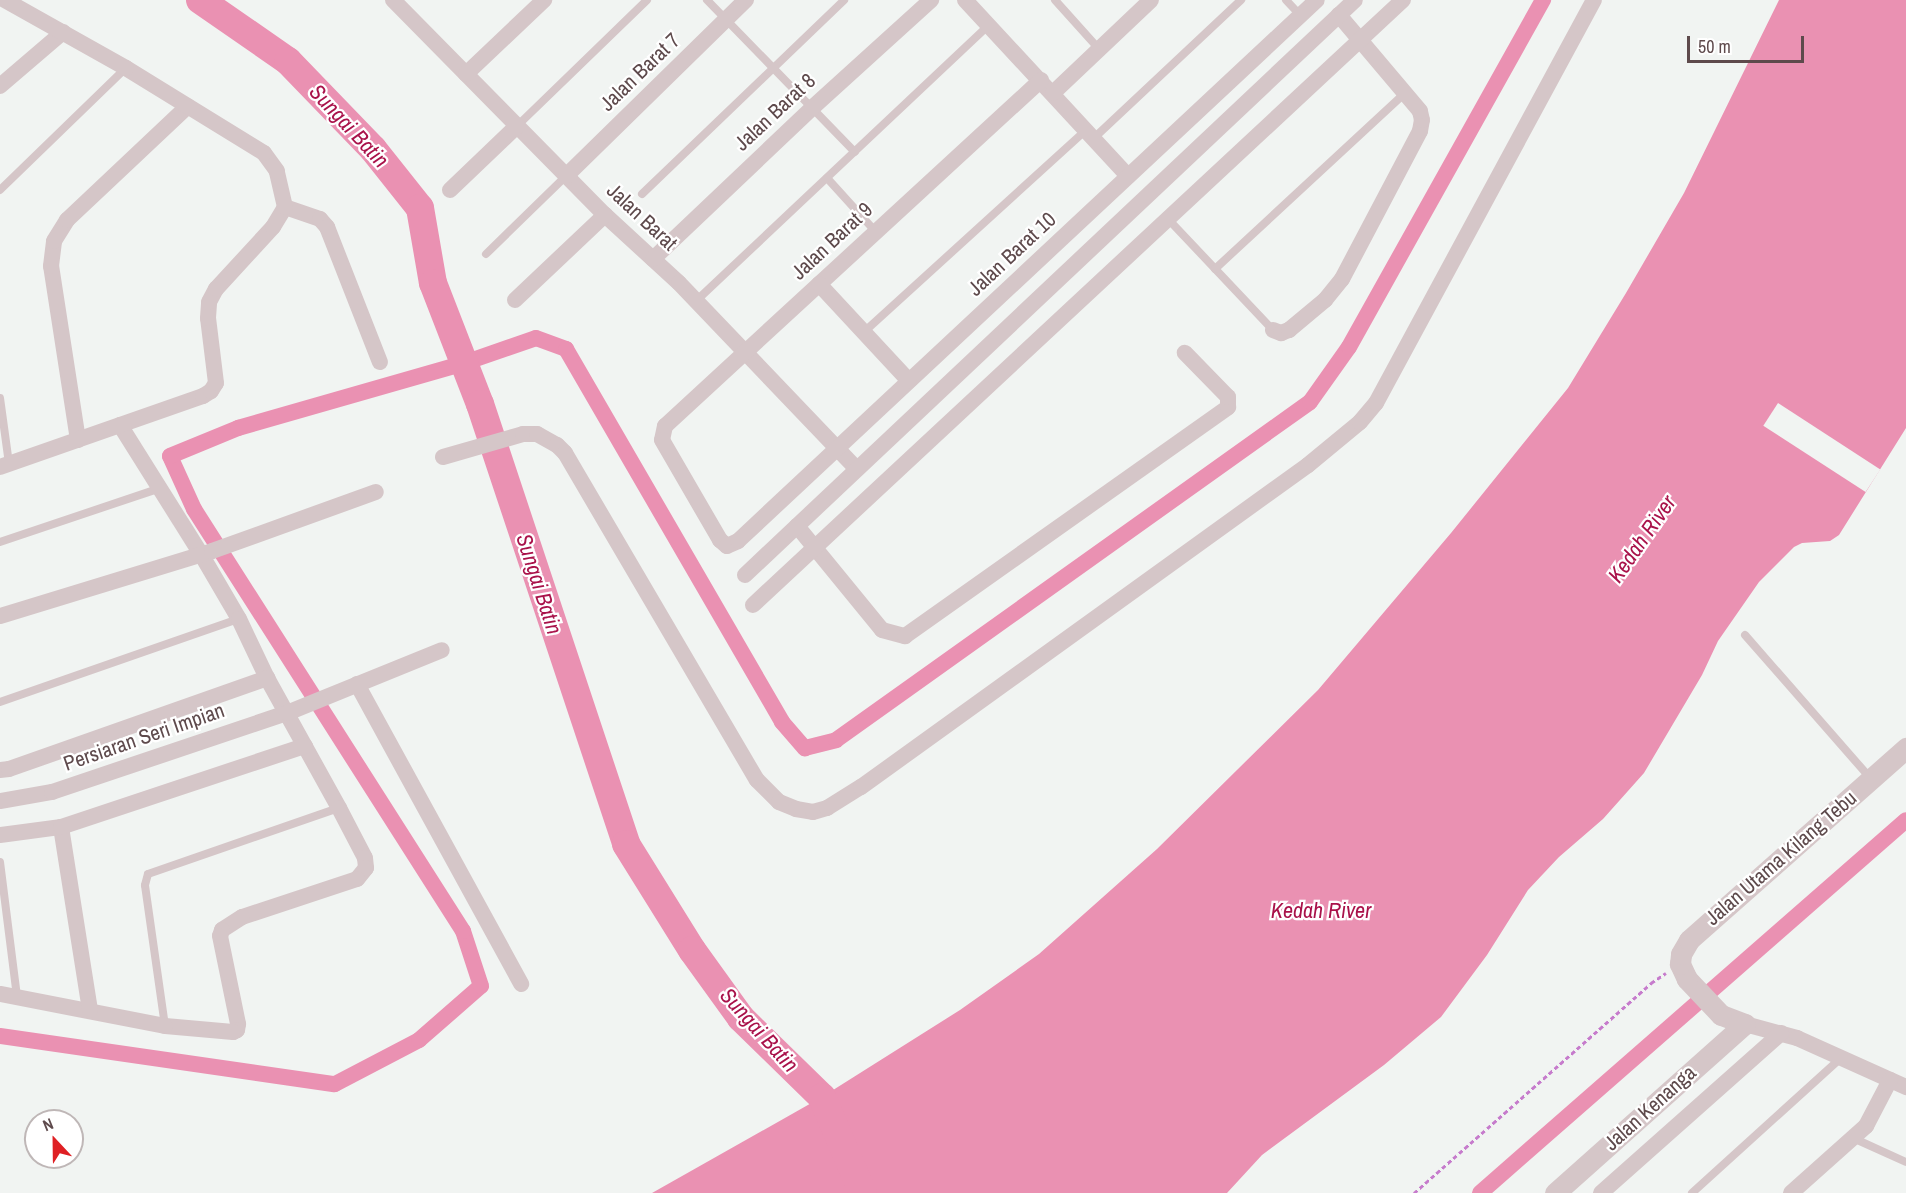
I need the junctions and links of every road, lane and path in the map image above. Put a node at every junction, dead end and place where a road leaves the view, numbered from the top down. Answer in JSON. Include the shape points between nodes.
{"nodes":[{"id":1,"x":5,"y":0,"type":"edge"},
{"id":2,"x":393,"y":0,"type":"edge"},
{"id":3,"x":544,"y":0,"type":"edge"},
{"id":4,"x":647,"y":0,"type":"edge"},
{"id":5,"x":707,"y":0,"type":"edge"},
{"id":6,"x":746,"y":0,"type":"edge"},
{"id":7,"x":844,"y":0,"type":"edge"},
{"id":8,"x":931,"y":0,"type":"edge"},
{"id":9,"x":965,"y":0,"type":"edge"},
{"id":10,"x":1055,"y":0,"type":"edge"},
{"id":11,"x":1241,"y":0,"type":"edge"},
{"id":12,"x":1286,"y":0,"type":"edge"},
{"id":13,"x":1317,"y":0,"type":"edge"},
{"id":14,"x":1355,"y":0,"type":"edge"},
{"id":15,"x":1403,"y":0,"type":"edge"},
{"id":16,"x":1594,"y":0,"type":"edge"},
{"id":17,"x":1141,"y":3,"type":"edge"},
{"id":18,"x":1300,"y":15,"type":"junction"},
{"id":19,"x":1339,"y":15,"type":"junction"},
{"id":20,"x":726,"y":19,"type":"junction"},
{"id":21,"x":989,"y":25,"type":"junction"},
{"id":22,"x":63,"y":32,"type":"junction"},
{"id":23,"x":1360,"y":40,"type":"junction"},
{"id":24,"x":1100,"y":49,"type":"junction"},
{"id":25,"x":773,"y":68,"type":"junction"},
{"id":26,"x":126,"y":69,"type":"junction"},
{"id":27,"x":466,"y":74,"type":"junction"},
{"id":28,"x":1041,"y":80,"type":"junction"},
{"id":29,"x":0,"y":86,"type":"edge"},
{"id":30,"x":1053,"y":93,"type":"junction"},
{"id":31,"x":1405,"y":93,"type":"junction"},
{"id":32,"x":188,"y":106,"type":"junction"},
{"id":33,"x":812,"y":108,"type":"junction"},
{"id":34,"x":517,"y":126,"type":"junction"},
{"id":35,"x":1090,"y":134,"type":"junction"},
{"id":36,"x":855,"y":152,"type":"junction"},
{"id":37,"x":566,"y":176,"type":"junction"},
{"id":38,"x":1128,"y":176,"type":"junction"},
{"id":39,"x":827,"y":178,"type":"junction"},
{"id":40,"x":0,"y":190,"type":"edge"},
{"id":41,"x":450,"y":190,"type":"dead end"},
{"id":42,"x":642,"y":194,"type":"dead end"},
{"id":43,"x":285,"y":207,"type":"junction"},
{"id":44,"x":605,"y":215,"type":"junction"},
{"id":45,"x":1168,"y":219,"type":"junction"},
{"id":46,"x":876,"y":232,"type":"junction"},
{"id":47,"x":486,"y":254,"type":"dead end"},
{"id":48,"x":653,"y":259,"type":"junction"},
{"id":49,"x":1215,"y":269,"type":"junction"},
{"id":50,"x":819,"y":284,"type":"junction"},
{"id":51,"x":515,"y":300,"type":"dead end"},
{"id":52,"x":696,"y":301,"type":"junction"},
{"id":53,"x":1273,"y":330,"type":"joint"},
{"id":54,"x":864,"y":332,"type":"junction"},
{"id":55,"x":745,"y":352,"type":"junction"},
{"id":56,"x":1185,"y":353,"type":"dead end"},
{"id":57,"x":381,"y":362,"type":"dead end"},
{"id":58,"x":909,"y":381,"type":"junction"},
{"id":59,"x":0,"y":398,"type":"edge"},
{"id":60,"x":120,"y":425,"type":"junction"},
{"id":61,"x":78,"y":440,"type":"junction"},
{"id":62,"x":837,"y":448,"type":"junction"},
{"id":63,"x":443,"y":457,"type":"dead end"},
{"id":64,"x":4,"y":465,"type":"edge"},
{"id":65,"x":857,"y":469,"type":"junction"},
{"id":66,"x":160,"y":488,"type":"junction"},
{"id":67,"x":376,"y":492,"type":"dead end"},
{"id":68,"x":797,"y":526,"type":"junction"},
{"id":69,"x":738,"y":541,"type":"joint"},
{"id":70,"x":0,"y":542,"type":"edge"},
{"id":71,"x":816,"y":547,"type":"junction"},
{"id":72,"x":207,"y":552,"type":"junction"},
{"id":73,"x":745,"y":575,"type":"dead end"},
{"id":74,"x":753,"y":605,"type":"dead end"},
{"id":75,"x":0,"y":616,"type":"edge"},
{"id":76,"x":238,"y":619,"type":"junction"},
{"id":77,"x":1745,"y":635,"type":"dead end"},
{"id":78,"x":442,"y":650,"type":"dead end"},
{"id":79,"x":267,"y":678,"type":"junction"},
{"id":80,"x":357,"y":684,"type":"junction"},
{"id":81,"x":0,"y":702,"type":"edge"},
{"id":82,"x":293,"y":710,"type":"junction"},
{"id":83,"x":304,"y":746,"type":"junction"},
{"id":84,"x":1906,"y":748,"type":"edge"},
{"id":85,"x":0,"y":770,"type":"edge"},
{"id":86,"x":1871,"y":779,"type":"junction"},
{"id":87,"x":0,"y":801,"type":"edge"},
{"id":88,"x":339,"y":808,"type":"junction"},
{"id":89,"x":61,"y":827,"type":"junction"},
{"id":90,"x":0,"y":835,"type":"edge"},
{"id":91,"x":0,"y":862,"type":"edge"},
{"id":92,"x":1683,"y":971,"type":"junction"},
{"id":93,"x":521,"y":984,"type":"dead end"},
{"id":94,"x":8,"y":995,"type":"edge"},
{"id":95,"x":90,"y":1010,"type":"junction"},
{"id":96,"x":1745,"y":1024,"type":"junction"},
{"id":97,"x":165,"y":1026,"type":"junction"},
{"id":98,"x":1781,"y":1033,"type":"junction"},
{"id":99,"x":1842,"y":1058,"type":"junction"},
{"id":100,"x":1890,"y":1080,"type":"junction"},
{"id":101,"x":1906,"y":1087,"type":"edge"},
{"id":102,"x":1852,"y":1138,"type":"junction"},
{"id":103,"x":1906,"y":1162,"type":"edge"},
{"id":104,"x":1795,"y":1189,"type":"edge"},
{"id":105,"x":1610,"y":1190,"type":"edge"},
{"id":106,"x":1414,"y":1193,"type":"edge"},
{"id":107,"x":1556,"y":1193,"type":"edge"},
{"id":108,"x":1692,"y":1193,"type":"edge"},
{"id":109,"x":1815,"y":1193,"type":"edge"}],
"edges":[{"from":1,"to":22,"type":"street"},
{"from":2,"to":27,"type":"street","name":"Jalan Barat"},
{"from":3,"to":27,"type":"street"},
{"from":4,"to":34,"type":"lane"},
{"from":5,"to":20,"type":"lane"},
{"from":6,"to":20,"type":"street","name":"Jalan Barat 7"},
{"from":7,"to":25,"type":"lane"},
{"from":8,"to":33,"type":"street","name":"Jalan Barat 8"},
{"from":9,"to":21,"type":"street"},
{"from":10,"to":24,"type":"lane"},
{"from":11,"to":35,"type":"lane"},
{"from":12,"to":18,"type":"lane"},
{"from":13,"to":18,"type":"street","name":"Jalan Barat 10"},
{"from":14,"to":19,"type":"street"},
{"from":15,"to":23,"type":"street"},
{"from":16,"to":63,"type":"street","via":[[1376,403],[1360,422],[1308,465],[827,808],[813,812],[796,809],[779,802],[757,780],[565,453],[547,437],[537,434],[503,438]]},
{"from":17,"to":24,"type":"street"},
{"from":18,"to":38,"type":"street","name":"Jalan Barat 10"},
{"from":19,"to":23,"type":"street"},
{"from":19,"to":65,"type":"street"},
{"from":20,"to":25,"type":"lane"},
{"from":20,"to":37,"type":"street","name":"Jalan Barat 7"},
{"from":21,"to":28,"type":"street"},
{"from":21,"to":36,"type":"lane"},
{"from":22,"to":26,"type":"street"},
{"from":22,"to":29,"type":"street"},
{"from":23,"to":31,"type":"street"},
{"from":23,"to":45,"type":"street"},
{"from":24,"to":30,"type":"street"},
{"from":25,"to":33,"type":"lane"},
{"from":25,"to":42,"type":"lane"},
{"from":26,"to":32,"type":"street"},
{"from":26,"to":40,"type":"lane"},
{"from":27,"to":34,"type":"street","name":"Jalan Barat"},
{"from":28,"to":30,"type":"street"},
{"from":28,"to":46,"type":"street","name":"Jalan Barat 9"},
{"from":30,"to":35,"type":"street"},
{"from":31,"to":49,"type":"lane"},
{"from":31,"to":53,"type":"street","via":[[1420,111],[1420,131],[1342,279],[1325,300],[1289,330]]},
{"from":32,"to":43,"type":"street","via":[[264,153],[277,171]]},
{"from":32,"to":61,"type":"street","via":[[67,220],[54,241],[51,266]]},
{"from":33,"to":36,"type":"lane"},
{"from":33,"to":48,"type":"street","name":"Jalan Barat 8"},
{"from":34,"to":37,"type":"street","name":"Jalan Barat"},
{"from":34,"to":41,"type":"street"},
{"from":35,"to":38,"type":"street"},
{"from":35,"to":54,"type":"lane"},
{"from":36,"to":39,"type":"lane"},
{"from":37,"to":44,"type":"street","name":"Jalan Barat"},
{"from":37,"to":47,"type":"lane"},
{"from":38,"to":58,"type":"street","name":"Jalan Barat 10"},
{"from":39,"to":46,"type":"lane"},
{"from":39,"to":52,"type":"lane"},
{"from":43,"to":57,"type":"street","via":[[320,219],[327,227]]},
{"from":43,"to":60,"type":"street","via":[[273,227],[216,289],[209,302],[216,382],[211,391]]},
{"from":44,"to":48,"type":"street","name":"Jalan Barat"},
{"from":44,"to":51,"type":"street"},
{"from":45,"to":49,"type":"lane"},
{"from":45,"to":71,"type":"street"},
{"from":46,"to":50,"type":"street","name":"Jalan Barat 9"},
{"from":48,"to":52,"type":"street","name":"Jalan Barat"},
{"from":49,"to":53,"type":"lane"},
{"from":50,"to":54,"type":"street"},
{"from":50,"to":55,"type":"street","name":"Jalan Barat 9"},
{"from":52,"to":55,"type":"street","name":"Jalan Barat"},
{"from":54,"to":58,"type":"street"},
{"from":55,"to":62,"type":"street","name":"Jalan Barat"},
{"from":55,"to":69,"type":"street","name":"Jalan Barat 9","via":[[665,426],[662,440],[720,540],[727,546]]},
{"from":56,"to":71,"type":"street","via":[[1228,398],[1228,407],[905,636],[882,630]]},
{"from":58,"to":62,"type":"street","name":"Jalan Barat 10"},
{"from":59,"to":64,"type":"lane"},
{"from":60,"to":61,"type":"street"},
{"from":60,"to":66,"type":"street"},
{"from":61,"to":64,"type":"street"},
{"from":62,"to":65,"type":"street","name":"Jalan Barat"},
{"from":62,"to":69,"type":"street","name":"Jalan Barat 10"},
{"from":65,"to":68,"type":"street"},
{"from":66,"to":70,"type":"lane"},
{"from":66,"to":72,"type":"street"},
{"from":67,"to":72,"type":"street"},
{"from":68,"to":71,"type":"street"},
{"from":68,"to":73,"type":"street"},
{"from":71,"to":74,"type":"street"},
{"from":72,"to":75,"type":"street"},
{"from":72,"to":76,"type":"street"},
{"from":76,"to":79,"type":"street"},
{"from":76,"to":81,"type":"lane"},
{"from":77,"to":86,"type":"lane"},
{"from":78,"to":80,"type":"street","name":"Persiaran Seri Impian"},
{"from":79,"to":82,"type":"street"},
{"from":79,"to":85,"type":"street"},
{"from":80,"to":82,"type":"street","name":"Persiaran Seri Impian"},
{"from":80,"to":93,"type":"street"},
{"from":82,"to":83,"type":"street"},
{"from":82,"to":87,"type":"street","name":"Persiaran Seri Impian","via":[[52,792]]},
{"from":83,"to":88,"type":"street"},
{"from":83,"to":89,"type":"street"},
{"from":84,"to":86,"type":"street","name":"Jalan Utama Kilang Tebu"},
{"from":86,"to":92,"type":"street","name":"Jalan Utama Kilang Tebu","via":[[1694,934],[1681,954]]},
{"from":88,"to":97,"type":"lane","via":[[148,874],[145,885]]},
{"from":88,"to":97,"type":"street","via":[[364,858],[363,874],[242,917],[222,930],[237,1030],[227,1034]]},
{"from":89,"to":90,"type":"street"},
{"from":89,"to":95,"type":"street"},
{"from":91,"to":94,"type":"lane"},
{"from":92,"to":96,"type":"street","via":[[1721,1015]]},
{"from":92,"to":106,"type":"path","via":[[1651,982]]},
{"from":94,"to":95,"type":"street"},
{"from":95,"to":97,"type":"street"},
{"from":96,"to":98,"type":"street"},
{"from":96,"to":107,"type":"street","name":"Jalan Kenanga"},
{"from":98,"to":99,"type":"street"},
{"from":98,"to":105,"type":"street"},
{"from":99,"to":100,"type":"street"},
{"from":99,"to":108,"type":"lane"},
{"from":100,"to":101,"type":"street"},
{"from":100,"to":102,"type":"street","via":[[1872,1118]]},
{"from":102,"to":103,"type":"lane"},
{"from":102,"to":104,"type":"street"},
{"from":104,"to":109,"type":"street"}]}
